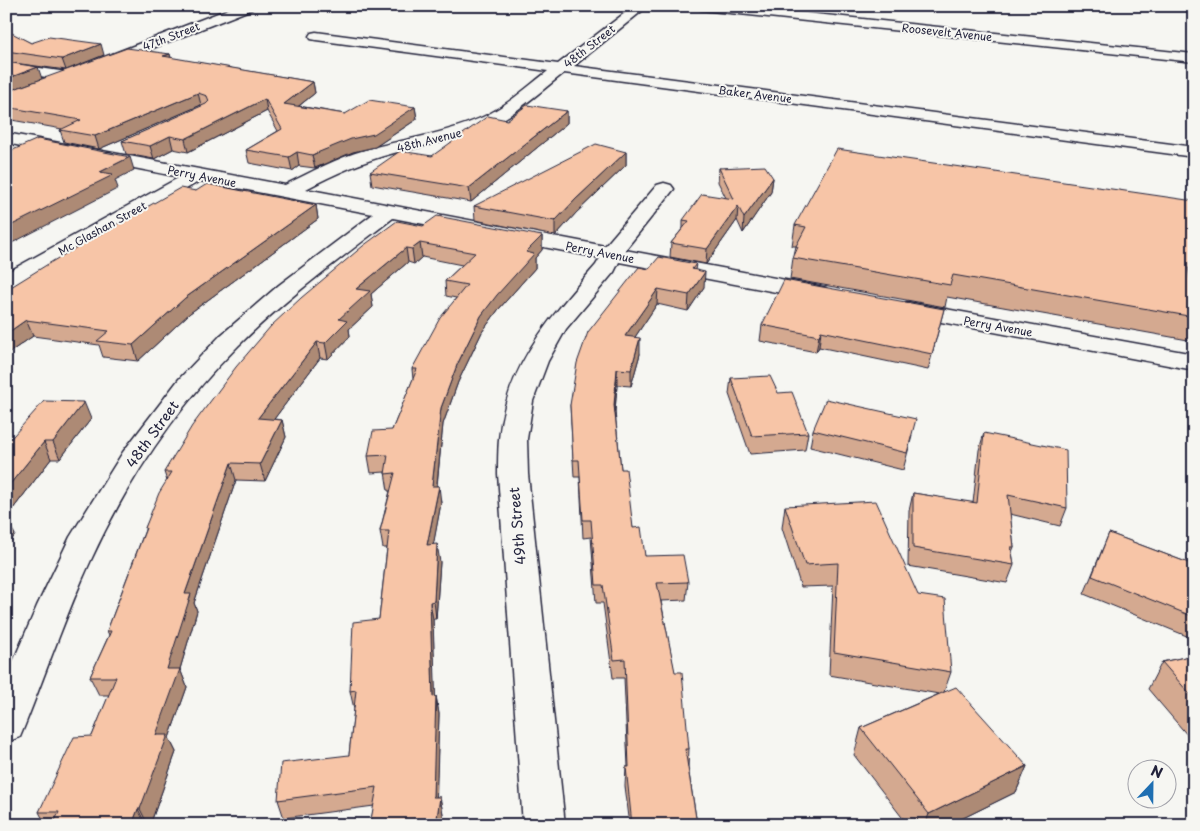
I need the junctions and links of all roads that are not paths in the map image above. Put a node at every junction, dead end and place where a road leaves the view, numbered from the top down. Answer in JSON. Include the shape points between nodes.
{"nodes":[{"id":1,"x":248,"y":6,"type":"edge"},
{"id":2,"x":642,"y":6,"type":"edge"},
{"id":3,"x":701,"y":6,"type":"edge"},
{"id":4,"x":865,"y":6,"type":"edge"},
{"id":5,"x":1186,"y":6,"type":"edge"},
{"id":6,"x":1194,"y":11,"type":"edge"},
{"id":7,"x":853,"y":22,"type":"junction"},
{"id":8,"x":316,"y":36,"type":"dead end"},
{"id":9,"x":1194,"y":58,"type":"edge"},
{"id":10,"x":7,"y":67,"type":"edge"},
{"id":11,"x":560,"y":69,"type":"junction"},
{"id":12,"x":76,"y":73,"type":"junction"},
{"id":13,"x":41,"y":86,"type":"edge"},
{"id":14,"x":10,"y":141,"type":"edge"},
{"id":15,"x":127,"y":145,"type":"edge"},
{"id":16,"x":1194,"y":152,"type":"edge"},
{"id":17,"x":102,"y":156,"type":"junction"},
{"id":18,"x":197,"y":175,"type":"junction"},
{"id":19,"x":664,"y":189,"type":"dead end"},
{"id":20,"x":287,"y":192,"type":"junction"},
{"id":21,"x":388,"y":212,"type":"junction"},
{"id":22,"x":612,"y":255,"type":"junction"},
{"id":23,"x":6,"y":282,"type":"edge"},
{"id":24,"x":834,"y":296,"type":"edge"},
{"id":25,"x":892,"y":307,"type":"edge"},
{"id":26,"x":1194,"y":362,"type":"edge"},
{"id":27,"x":6,"y":725,"type":"edge"},
{"id":28,"x":544,"y":825,"type":"edge"}],
"edges":[{"from":1,"to":12,"type":"street","name":"47th Street"},
{"from":2,"to":11,"type":"street","name":"48th Street"},
{"from":3,"to":7,"type":"street","name":"Roosevelt Avenue"},
{"from":4,"to":7,"type":"street"},
{"from":5,"to":6,"type":"main road"},
{"from":7,"to":9,"type":"street","name":"Roosevelt Avenue"},
{"from":8,"to":11,"type":"street","name":"Baker Avenue"},
{"from":10,"to":12,"type":"street","name":"47th Street"},
{"from":11,"to":16,"type":"street","name":"Baker Avenue"},
{"from":11,"to":20,"type":"street","name":"48th Avenue","via":[[492,120],[454,135],[353,159]]},
{"from":12,"to":13,"type":"street","name":"47th Street"},
{"from":14,"to":17,"type":"street","name":"Perry Avenue"},
{"from":15,"to":17,"type":"street"},
{"from":17,"to":18,"type":"street","name":"Perry Avenue"},
{"from":18,"to":20,"type":"street","name":"Perry Avenue"},
{"from":18,"to":23,"type":"street","name":"Mc Glashan Street"},
{"from":19,"to":22,"type":"street","name":"49th Street","via":[[617,244]]},
{"from":20,"to":21,"type":"street","name":"Perry Avenue"},
{"from":21,"to":22,"type":"street","name":"Perry Avenue"},
{"from":21,"to":27,"type":"street","name":"48th Street","via":[[275,299],[224,346],[160,420],[126,468],[86,538]]},
{"from":22,"to":24,"type":"street","name":"Perry Avenue"},
{"from":22,"to":28,"type":"street","name":"49th Street","via":[[606,267],[556,326],[535,361],[520,401],[513,439],[513,474]]},
{"from":25,"to":26,"type":"street","name":"Perry Avenue"}]}
